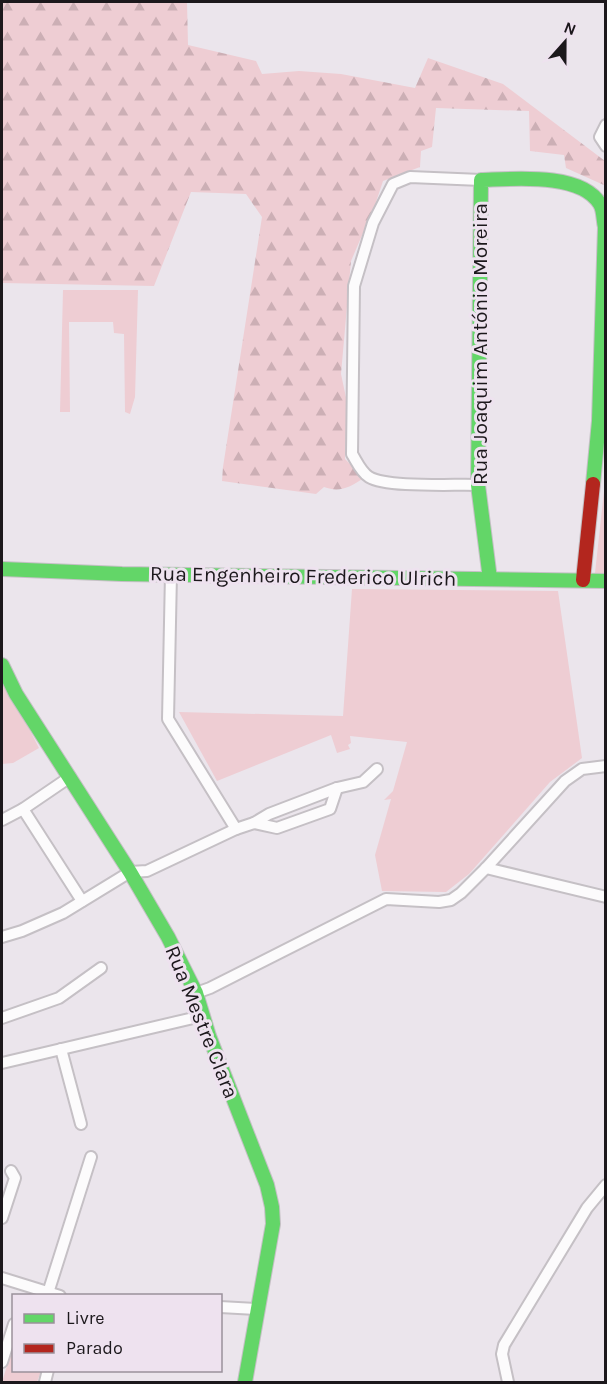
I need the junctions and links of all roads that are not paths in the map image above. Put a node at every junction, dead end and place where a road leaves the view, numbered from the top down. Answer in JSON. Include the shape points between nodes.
{"nodes":[{"id":1,"x":606,"y":125,"type":"edge"},
{"id":2,"x":606,"y":146,"type":"edge"},
{"id":3,"x":481,"y":180,"type":"junction"},
{"id":4,"x":478,"y":485,"type":"junction"},
{"id":5,"x":2,"y":569,"type":"edge"},
{"id":6,"x":171,"y":574,"type":"junction"},
{"id":7,"x":490,"y":579,"type":"junction"},
{"id":8,"x":584,"y":580,"type":"junction"},
{"id":9,"x":606,"y":581,"type":"edge"},
{"id":10,"x":2,"y":665,"type":"edge"},
{"id":11,"x":606,"y":766,"type":"edge"},
{"id":12,"x":377,"y":769,"type":"dead end"},
{"id":13,"x":70,"y":777,"type":"junction"},
{"id":14,"x":338,"y":788,"type":"junction"},
{"id":15,"x":23,"y":809,"type":"junction"},
{"id":16,"x":2,"y":820,"type":"edge"},
{"id":17,"x":254,"y":823,"type":"junction"},
{"id":18,"x":236,"y":829,"type":"junction"},
{"id":19,"x":486,"y":868,"type":"junction"},
{"id":20,"x":130,"y":872,"type":"junction"},
{"id":21,"x":606,"y":897,"type":"edge"},
{"id":22,"x":82,"y":901,"type":"junction"},
{"id":23,"x":2,"y":937,"type":"edge"},
{"id":24,"x":101,"y":968,"type":"dead end"},
{"id":25,"x":196,"y":993,"type":"junction"},
{"id":26,"x":202,"y":1016,"type":"junction"},
{"id":27,"x":2,"y":1018,"type":"edge"},
{"id":28,"x":61,"y":1049,"type":"junction"},
{"id":29,"x":2,"y":1064,"type":"edge"},
{"id":30,"x":81,"y":1124,"type":"dead end"},
{"id":31,"x":91,"y":1157,"type":"dead end"},
{"id":32,"x":11,"y":1171,"type":"dead end"},
{"id":33,"x":606,"y":1185,"type":"edge"},
{"id":34,"x":2,"y":1218,"type":"edge"},
{"id":35,"x":2,"y":1278,"type":"edge"},
{"id":36,"x":24,"y":1291,"type":"edge"},
{"id":37,"x":54,"y":1294,"type":"edge"},
{"id":38,"x":222,"y":1307,"type":"edge"},
{"id":39,"x":258,"y":1309,"type":"junction"},
{"id":40,"x":12,"y":1330,"type":"edge"},
{"id":41,"x":2,"y":1362,"type":"edge"},
{"id":42,"x":245,"y":1383,"type":"edge"},
{"id":43,"x":508,"y":1383,"type":"edge"}],
"edges":[{"from":1,"to":2,"type":"street","via":[[600,137]]},
{"from":3,"to":4,"type":"street","name":"Rua Joaquim António Moreira"},
{"from":3,"to":4,"type":"street","via":[[410,177],[393,184],[373,223],[354,286],[352,454],[370,478],[393,483]]},
{"from":3,"to":8,"type":"street","name":"Rua Joaquim António Moreira","via":[[571,184],[590,193],[601,205],[605,227],[599,421]]},
{"from":4,"to":7,"type":"street","name":"Rua Joaquim António Moreira"},
{"from":5,"to":6,"type":"street","name":"Rua Engenheiro Frederico Ulrich"},
{"from":6,"to":7,"type":"street","name":"Rua Engenheiro Frederico Ulrich"},
{"from":6,"to":18,"type":"street","via":[[168,719]]},
{"from":7,"to":8,"type":"street","name":"Rua Engenheiro Frederico Ulrich"},
{"from":8,"to":9,"type":"street","name":"Rua Engenheiro Frederico Ulrich"},
{"from":10,"to":13,"type":"street","name":"Rua Mestre Clara","via":[[16,694]]},
{"from":11,"to":19,"type":"street","via":[[582,769],[565,781]]},
{"from":12,"to":14,"type":"street","via":[[363,782]]},
{"from":13,"to":15,"type":"street"},
{"from":13,"to":20,"type":"street","name":"Rua Mestre Clara"},
{"from":14,"to":17,"type":"street"},
{"from":14,"to":17,"type":"street","via":[[330,809],[277,828]]},
{"from":15,"to":16,"type":"street"},
{"from":15,"to":22,"type":"street"},
{"from":17,"to":18,"type":"street"},
{"from":18,"to":20,"type":"street","via":[[147,871]]},
{"from":19,"to":21,"type":"street"},
{"from":19,"to":25,"type":"street","via":[[452,900],[386,900]]},
{"from":20,"to":22,"type":"street"},
{"from":20,"to":25,"type":"street","name":"Rua Mestre Clara"},
{"from":22,"to":23,"type":"street","via":[[41,924]]},
{"from":24,"to":27,"type":"street","via":[[59,998]]},
{"from":25,"to":26,"type":"street","name":"Rua Mestre Clara"},
{"from":26,"to":28,"type":"street"},
{"from":26,"to":39,"type":"street","name":"Rua Mestre Clara","via":[[272,1207],[273,1224]]},
{"from":28,"to":29,"type":"street"},
{"from":28,"to":30,"type":"street"},
{"from":31,"to":37,"type":"street"},
{"from":32,"to":34,"type":"street","via":[[15,1178]]},
{"from":33,"to":43,"type":"street","via":[[587,1208],[504,1345]]},
{"from":35,"to":36,"type":"street"},
{"from":36,"to":37,"type":"street"},
{"from":38,"to":39,"type":"street"},
{"from":39,"to":42,"type":"street","name":"Rua Mestre Clara"},
{"from":40,"to":41,"type":"street"}]}
